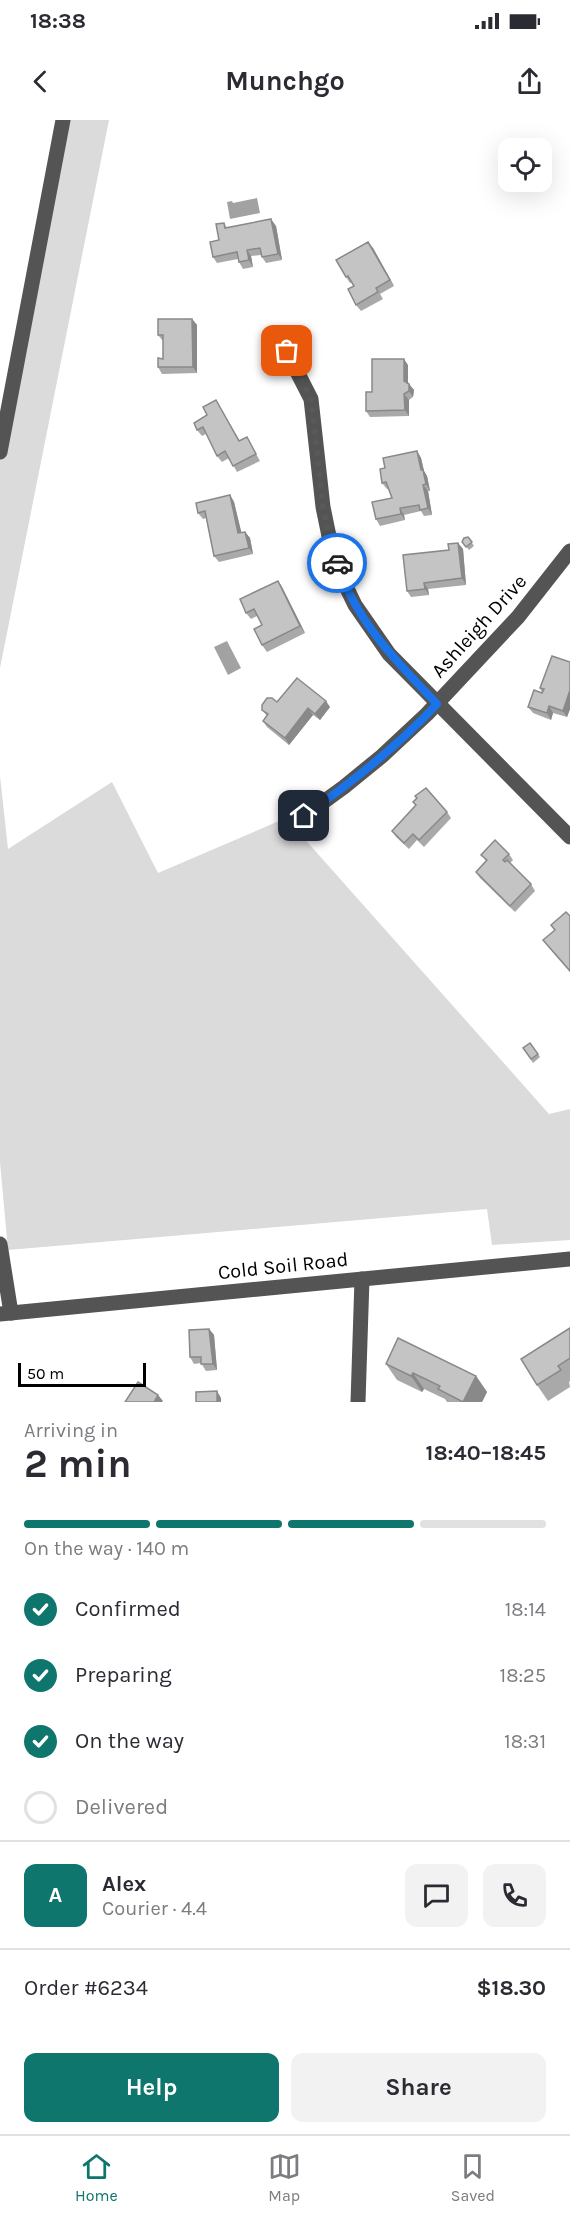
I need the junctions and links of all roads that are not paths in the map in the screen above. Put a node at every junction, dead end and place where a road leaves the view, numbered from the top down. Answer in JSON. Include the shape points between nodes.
{"nodes":[{"id":1,"x":63,"y":120,"type":"edge"},
{"id":2,"x":287,"y":351,"type":"dead end"},
{"id":3,"x":0,"y":452,"type":"edge"},
{"id":4,"x":570,"y":551,"type":"edge"},
{"id":5,"x":437,"y":704,"type":"junction"},
{"id":6,"x":304,"y":816,"type":"dead end"},
{"id":7,"x":570,"y":837,"type":"edge"},
{"id":8,"x":0,"y":1244,"type":"edge"},
{"id":9,"x":570,"y":1258,"type":"edge"},
{"id":10,"x":362,"y":1279,"type":"junction"},
{"id":11,"x":5,"y":1314,"type":"edge"},
{"id":12,"x":358,"y":1402,"type":"edge"}],
"edges":[{"from":1,"to":3,"type":"street"},
{"from":2,"to":5,"type":"street","via":[[311,399],[323,507],[340,574],[371,631]]},
{"from":4,"to":5,"type":"street","name":"Ashleigh Drive","via":[[518,617]]},
{"from":5,"to":6,"type":"street","name":"Ashleigh Drive","via":[[382,756]]},
{"from":5,"to":7,"type":"street"},
{"from":8,"to":11,"type":"street"},
{"from":9,"to":10,"type":"street","name":"Cold Soil Road"},
{"from":10,"to":11,"type":"street","name":"Cold Soil Road"},
{"from":10,"to":12,"type":"street"}]}
